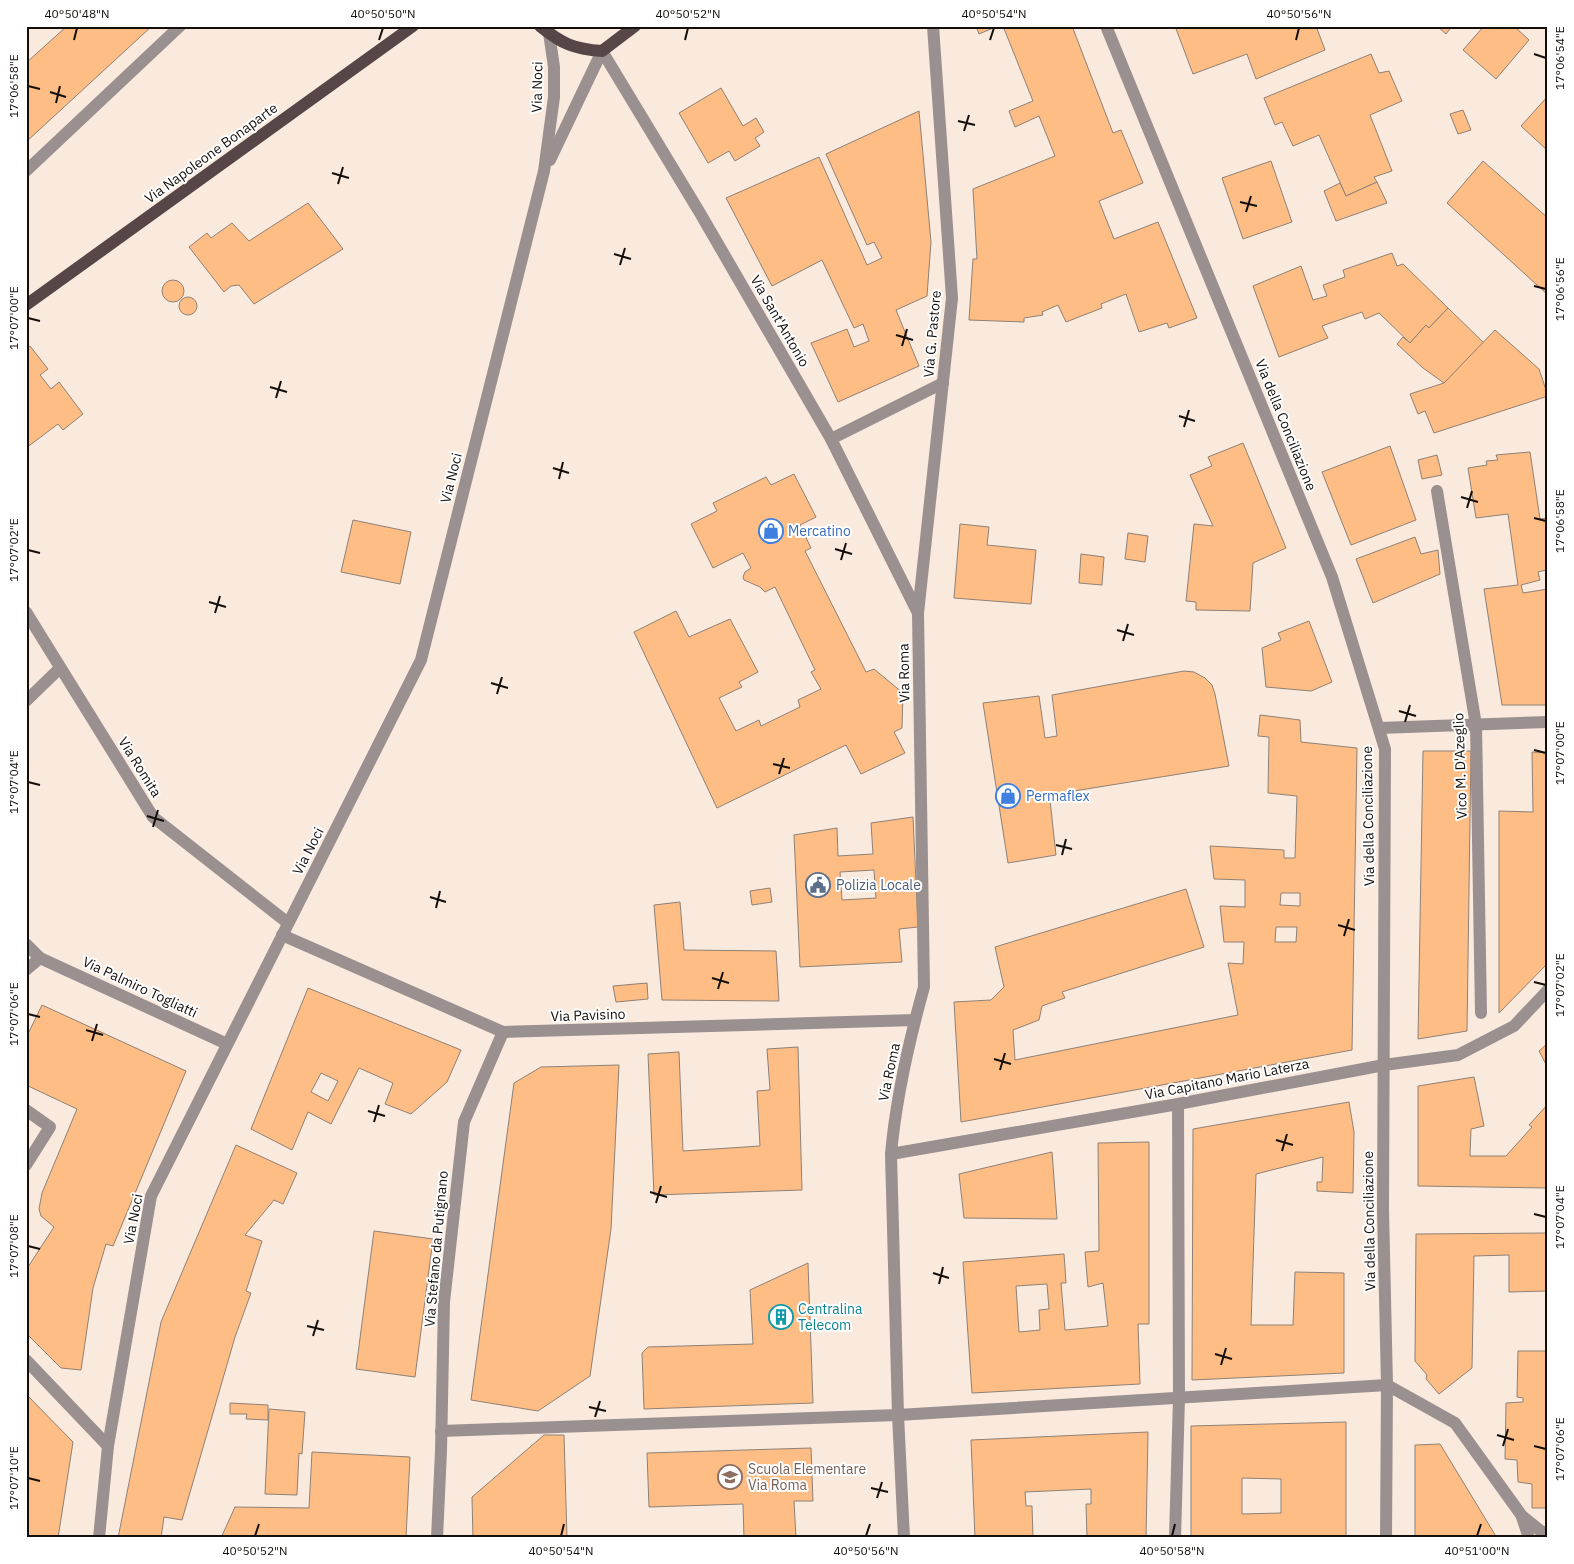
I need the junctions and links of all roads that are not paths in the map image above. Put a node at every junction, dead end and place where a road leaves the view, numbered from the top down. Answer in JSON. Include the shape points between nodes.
{"nodes":[{"id":1,"x":180,"y":26,"type":"edge"},
{"id":2,"x":413,"y":26,"type":"edge"},
{"id":3,"x":635,"y":26,"type":"edge"},
{"id":4,"x":933,"y":26,"type":"edge"},
{"id":5,"x":1106,"y":26,"type":"edge"},
{"id":6,"x":544,"y":30,"type":"edge"},
{"id":7,"x":602,"y":52,"type":"junction"},
{"id":8,"x":26,"y":171,"type":"edge"},
{"id":9,"x":544,"y":171,"type":"junction"},
{"id":10,"x":26,"y":305,"type":"edge"},
{"id":11,"x":943,"y":383,"type":"junction"},
{"id":12,"x":831,"y":439,"type":"junction"},
{"id":13,"x":1437,"y":491,"type":"dead end"},
{"id":14,"x":26,"y":612,"type":"edge"},
{"id":15,"x":918,"y":613,"type":"junction"},
{"id":16,"x":60,"y":668,"type":"junction"},
{"id":17,"x":26,"y":700,"type":"edge"},
{"id":18,"x":1548,"y":722,"type":"edge"},
{"id":19,"x":1476,"y":725,"type":"junction"},
{"id":20,"x":1379,"y":728,"type":"junction"},
{"id":21,"x":288,"y":923,"type":"junction"},
{"id":22,"x":282,"y":935,"type":"junction"},
{"id":23,"x":26,"y":944,"type":"edge"},
{"id":24,"x":40,"y":958,"type":"junction"},
{"id":25,"x":26,"y":970,"type":"edge"},
{"id":26,"x":1548,"y":990,"type":"edge"},
{"id":27,"x":1481,"y":1013,"type":"dead end"},
{"id":28,"x":915,"y":1020,"type":"junction"},
{"id":29,"x":503,"y":1032,"type":"junction"},
{"id":30,"x":228,"y":1044,"type":"junction"},
{"id":31,"x":1384,"y":1065,"type":"junction"},
{"id":32,"x":1178,"y":1104,"type":"junction"},
{"id":33,"x":26,"y":1110,"type":"edge"},
{"id":34,"x":891,"y":1154,"type":"junction"},
{"id":35,"x":26,"y":1165,"type":"edge"},
{"id":36,"x":26,"y":1360,"type":"edge"},
{"id":37,"x":1387,"y":1385,"type":"junction"},
{"id":38,"x":1179,"y":1398,"type":"junction"},
{"id":39,"x":898,"y":1415,"type":"junction"},
{"id":40,"x":441,"y":1431,"type":"junction"},
{"id":41,"x":108,"y":1446,"type":"junction"},
{"id":42,"x":1522,"y":1516,"type":"junction"},
{"id":43,"x":1548,"y":1532,"type":"edge"},
{"id":44,"x":98,"y":1538,"type":"edge"},
{"id":45,"x":437,"y":1538,"type":"edge"},
{"id":46,"x":904,"y":1538,"type":"edge"},
{"id":47,"x":1175,"y":1538,"type":"edge"},
{"id":48,"x":1386,"y":1538,"type":"edge"},
{"id":49,"x":1529,"y":1538,"type":"edge"}],
"edges":[{"from":1,"to":8,"type":"street"},
{"from":2,"to":10,"type":"main road","name":"Via Napoleone Bonaparte"},
{"from":3,"to":7,"type":"main road"},
{"from":4,"to":11,"type":"street","name":"Via G. Pastore","via":[[952,298]]},
{"from":5,"to":20,"type":"street","name":"Via della Conciliazione","via":[[1332,577]]},
{"from":6,"to":7,"type":"main road","via":[[559,41],[580,49]]},
{"from":6,"to":9,"type":"street","name":"Via Noci","via":[[554,67],[554,97]]},
{"from":7,"to":9,"type":"street","name":"Via Noci"},
{"from":7,"to":12,"type":"street","name":"Via Sant'Antonio"},
{"from":9,"to":21,"type":"street","name":"Via Noci","via":[[420,660]]},
{"from":11,"to":12,"type":"street"},
{"from":11,"to":15,"type":"street","name":"Via G. Pastore"},
{"from":12,"to":15,"type":"street","name":"Via Sant'Antonio"},
{"from":13,"to":19,"type":"street","name":"Vico M. D'Azeglio"},
{"from":14,"to":16,"type":"street","name":"Via Romita"},
{"from":15,"to":28,"type":"street","name":"Via Roma","via":[[924,987]]},
{"from":16,"to":17,"type":"street"},
{"from":16,"to":21,"type":"street","name":"Via Romita","via":[[153,817]]},
{"from":18,"to":19,"type":"street"},
{"from":19,"to":20,"type":"street"},
{"from":19,"to":27,"type":"street","name":"Vico M. D'Azeglio"},
{"from":20,"to":31,"type":"street","name":"Via della Conciliazione","via":[[1385,749]]},
{"from":21,"to":22,"type":"street","name":"Via Noci"},
{"from":22,"to":29,"type":"street","name":"Via Pavisino"},
{"from":22,"to":30,"type":"street","name":"Via Noci"},
{"from":23,"to":24,"type":"street","name":"Via Palmiro Togliatti"},
{"from":24,"to":25,"type":"street"},
{"from":24,"to":30,"type":"street","name":"Via Palmiro Togliatti"},
{"from":26,"to":31,"type":"street","name":"Via Capitano Mario Laterza","via":[[1514,1026],[1458,1055]]},
{"from":28,"to":29,"type":"street","name":"Via Pavisino"},
{"from":28,"to":34,"type":"street","name":"Via Roma","via":[[894,1118]]},
{"from":29,"to":40,"type":"street","name":"Via Stefano da Putignano","via":[[464,1122],[444,1302]]},
{"from":30,"to":41,"type":"street","name":"Via Noci","via":[[151,1196]]},
{"from":31,"to":32,"type":"street","name":"Via Capitano Mario Laterza"},
{"from":31,"to":37,"type":"street","name":"Via della Conciliazione"},
{"from":32,"to":34,"type":"street","name":"Via Capitano Mario Laterza"},
{"from":32,"to":38,"type":"street"},
{"from":33,"to":35,"type":"street","via":[[50,1127]]},
{"from":34,"to":39,"type":"street","name":"Via Roma"},
{"from":36,"to":41,"type":"street"},
{"from":37,"to":38,"type":"street"},
{"from":37,"to":42,"type":"street","via":[[1455,1423]]},
{"from":37,"to":48,"type":"street","name":"Via della Conciliazione"},
{"from":38,"to":39,"type":"street"},
{"from":38,"to":47,"type":"street"},
{"from":39,"to":40,"type":"street"},
{"from":39,"to":46,"type":"street","name":"Via Roma"},
{"from":40,"to":45,"type":"street","name":"Via Stefano da Putignano"},
{"from":41,"to":44,"type":"street","name":"Via Noci"},
{"from":42,"to":43,"type":"street","via":[[1542,1532]]},
{"from":42,"to":49,"type":"street"}]}
